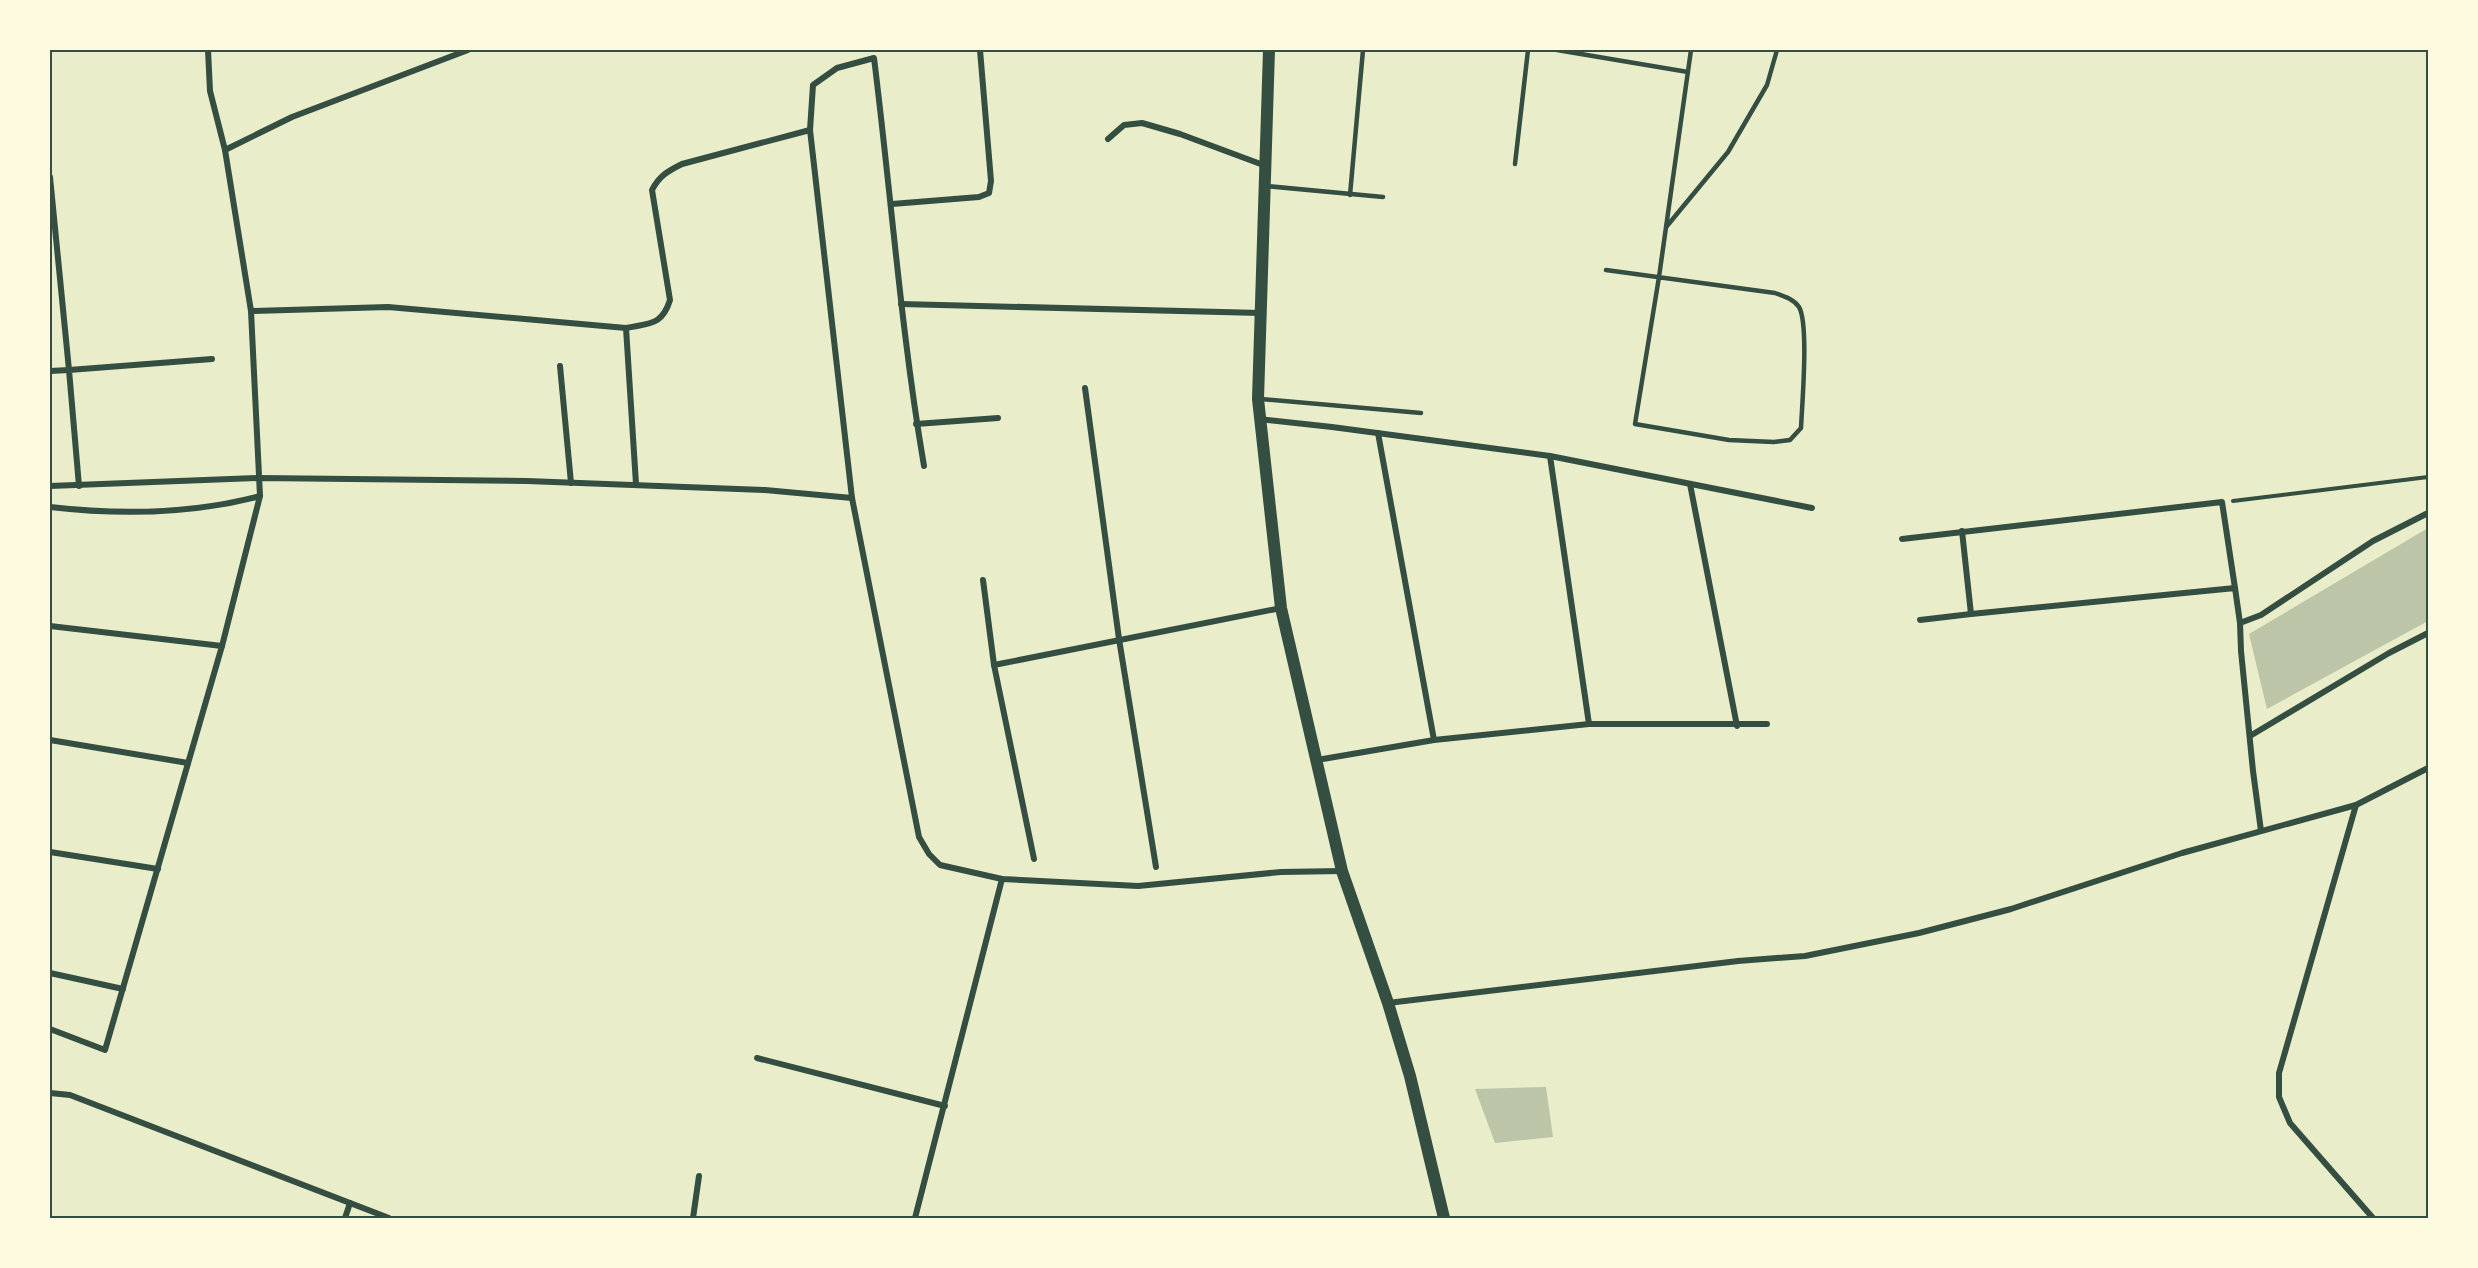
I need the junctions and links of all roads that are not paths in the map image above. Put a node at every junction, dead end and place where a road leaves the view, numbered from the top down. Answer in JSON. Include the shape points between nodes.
{"nodes":[{"id":1,"x":208,"y":50,"type":"edge"},
{"id":2,"x":468,"y":50,"type":"edge"},
{"id":3,"x":980,"y":50,"type":"edge"},
{"id":4,"x":1269,"y":50,"type":"edge"},
{"id":5,"x":1363,"y":50,"type":"edge"},
{"id":6,"x":1528,"y":50,"type":"edge"},
{"id":7,"x":1557,"y":50,"type":"edge"},
{"id":8,"x":1691,"y":50,"type":"edge"},
{"id":9,"x":1777,"y":50,"type":"edge"},
{"id":10,"x":1688,"y":72,"type":"junction"},
{"id":11,"x":810,"y":130,"type":"junction"},
{"id":12,"x":1108,"y":139,"type":"dead end"},
{"id":13,"x":225,"y":150,"type":"junction"},
{"id":14,"x":1515,"y":164,"type":"dead end"},
{"id":15,"x":1266,"y":166,"type":"junction"},
{"id":16,"x":50,"y":177,"type":"edge"},
{"id":17,"x":1266,"y":186,"type":"junction"},
{"id":18,"x":1350,"y":195,"type":"junction"},
{"id":19,"x":1383,"y":197,"type":"dead end"},
{"id":20,"x":892,"y":204,"type":"junction"},
{"id":21,"x":1666,"y":228,"type":"junction"},
{"id":22,"x":53,"y":253,"type":"edge"},
{"id":23,"x":1606,"y":270,"type":"dead end"},
{"id":24,"x":1659,"y":277,"type":"junction"},
{"id":25,"x":901,"y":304,"type":"junction"},
{"id":26,"x":250,"y":311,"type":"junction"},
{"id":27,"x":1261,"y":313,"type":"junction"},
{"id":28,"x":626,"y":328,"type":"junction"},
{"id":29,"x":212,"y":359,"type":"dead end"},
{"id":30,"x":560,"y":366,"type":"dead end"},
{"id":31,"x":69,"y":370,"type":"junction"},
{"id":32,"x":50,"y":371,"type":"edge"},
{"id":33,"x":1086,"y":388,"type":"dead end"},
{"id":34,"x":1258,"y":399,"type":"junction"},
{"id":35,"x":1420,"y":413,"type":"dead end"},
{"id":36,"x":998,"y":418,"type":"dead end"},
{"id":37,"x":1259,"y":419,"type":"junction"},
{"id":38,"x":916,"y":424,"type":"junction"},
{"id":39,"x":1378,"y":434,"type":"junction"},
{"id":40,"x":1550,"y":456,"type":"junction"},
{"id":41,"x":924,"y":466,"type":"dead end"},
{"id":42,"x":259,"y":478,"type":"junction"},
{"id":43,"x":571,"y":483,"type":"junction"},
{"id":44,"x":636,"y":484,"type":"junction"},
{"id":45,"x":1689,"y":484,"type":"junction"},
{"id":46,"x":50,"y":486,"type":"edge"},
{"id":47,"x":79,"y":486,"type":"junction"},
{"id":48,"x":260,"y":496,"type":"junction"},
{"id":49,"x":852,"y":498,"type":"junction"},
{"id":50,"x":50,"y":507,"type":"edge"},
{"id":51,"x":1812,"y":508,"type":"dead end"},
{"id":52,"x":2428,"y":513,"type":"edge"},
{"id":53,"x":1962,"y":531,"type":"junction"},
{"id":54,"x":1902,"y":538,"type":"dead end"},
{"id":55,"x":983,"y":580,"type":"dead end"},
{"id":56,"x":2235,"y":588,"type":"junction"},
{"id":57,"x":1281,"y":608,"type":"junction"},
{"id":58,"x":1971,"y":614,"type":"junction"},
{"id":59,"x":1920,"y":620,"type":"dead end"},
{"id":60,"x":2240,"y":623,"type":"junction"},
{"id":61,"x":50,"y":626,"type":"edge"},
{"id":62,"x":2428,"y":633,"type":"edge"},
{"id":63,"x":1119,"y":639,"type":"junction"},
{"id":64,"x":222,"y":646,"type":"junction"},
{"id":65,"x":994,"y":665,"type":"junction"},
{"id":66,"x":1589,"y":724,"type":"junction"},
{"id":67,"x":1767,"y":724,"type":"dead end"},
{"id":68,"x":1737,"y":726,"type":"junction"},
{"id":69,"x":2250,"y":736,"type":"junction"},
{"id":70,"x":50,"y":740,"type":"edge"},
{"id":71,"x":1434,"y":740,"type":"junction"},
{"id":72,"x":1317,"y":760,"type":"junction"},
{"id":73,"x":188,"y":763,"type":"junction"},
{"id":74,"x":2428,"y":768,"type":"edge"},
{"id":75,"x":2356,"y":805,"type":"junction"},
{"id":76,"x":2261,"y":831,"type":"junction"},
{"id":77,"x":50,"y":852,"type":"edge"},
{"id":78,"x":1034,"y":859,"type":"dead end"},
{"id":79,"x":1156,"y":867,"type":"dead end"},
{"id":80,"x":158,"y":869,"type":"junction"},
{"id":81,"x":1342,"y":871,"type":"junction"},
{"id":82,"x":1002,"y":879,"type":"junction"},
{"id":83,"x":50,"y":973,"type":"edge"},
{"id":84,"x":123,"y":989,"type":"junction"},
{"id":85,"x":1388,"y":1003,"type":"junction"},
{"id":86,"x":50,"y":1029,"type":"edge"},
{"id":87,"x":757,"y":1058,"type":"dead end"},
{"id":88,"x":50,"y":1093,"type":"edge"},
{"id":89,"x":945,"y":1106,"type":"junction"},
{"id":90,"x":699,"y":1176,"type":"dead end"},
{"id":91,"x":350,"y":1203,"type":"junction"},
{"id":92,"x":345,"y":1218,"type":"edge"},
{"id":93,"x":389,"y":1218,"type":"edge"},
{"id":94,"x":693,"y":1218,"type":"edge"},
{"id":95,"x":915,"y":1218,"type":"edge"},
{"id":96,"x":1444,"y":1218,"type":"edge"},
{"id":97,"x":2373,"y":1218,"type":"edge"}],
"edges":[{"from":1,"to":13,"type":"street","via":[[210,91]]},
{"from":2,"to":13,"type":"street","via":[[292,117]]},
{"from":3,"to":20,"type":"street","via":[[989,193]]},
{"from":4,"to":15,"type":"main road"},
{"from":5,"to":18,"type":"lane"},
{"from":6,"to":14,"type":"lane"},
{"from":7,"to":10,"type":"lane"},
{"from":8,"to":10,"type":"lane"},
{"from":9,"to":21,"type":"lane","via":[[1767,85],[1728,152]]},
{"from":10,"to":21,"type":"lane"},
{"from":11,"to":20,"type":"street","via":[[813,85],[837,68],[874,58]]},
{"from":11,"to":28,"type":"street","via":[[682,164],[657,180],[652,190],[670,300],[666,314],[658,321]]},
{"from":11,"to":49,"type":"street"},
{"from":12,"to":15,"type":"street","via":[[1124,125],[1142,123]]},
{"from":13,"to":26,"type":"street"},
{"from":15,"to":17,"type":"main road"},
{"from":16,"to":22,"type":"street"},
{"from":17,"to":18,"type":"lane"},
{"from":17,"to":27,"type":"main road"},
{"from":18,"to":19,"type":"lane"},
{"from":20,"to":25,"type":"street"},
{"from":21,"to":24,"type":"lane"},
{"from":22,"to":31,"type":"street"},
{"from":23,"to":24,"type":"lane"},
{"from":24,"to":24,"type":"lane","via":[[1775,293],[1799,306],[1804,327],[1801,428],[1790,440],[1729,440],[1635,424]]},
{"from":25,"to":27,"type":"street"},
{"from":25,"to":38,"type":"street"},
{"from":26,"to":28,"type":"street","via":[[388,307]]},
{"from":26,"to":42,"type":"street"},
{"from":27,"to":34,"type":"main road"},
{"from":28,"to":44,"type":"street"},
{"from":29,"to":31,"type":"street"},
{"from":30,"to":43,"type":"street"},
{"from":31,"to":32,"type":"street"},
{"from":31,"to":47,"type":"street"},
{"from":33,"to":63,"type":"street"},
{"from":34,"to":35,"type":"lane"},
{"from":34,"to":37,"type":"main road"},
{"from":36,"to":38,"type":"street"},
{"from":37,"to":39,"type":"street"},
{"from":37,"to":57,"type":"main road"},
{"from":38,"to":41,"type":"street"},
{"from":39,"to":40,"type":"street"},
{"from":39,"to":71,"type":"street"},
{"from":40,"to":45,"type":"street"},
{"from":40,"to":66,"type":"street"},
{"from":42,"to":43,"type":"street"},
{"from":42,"to":47,"type":"street"},
{"from":42,"to":48,"type":"street"},
{"from":43,"to":44,"type":"street"},
{"from":44,"to":49,"type":"street"},
{"from":45,"to":51,"type":"street"},
{"from":45,"to":68,"type":"street"},
{"from":46,"to":47,"type":"street"},
{"from":48,"to":50,"type":"street","via":[[225,505],[147,512]]},
{"from":48,"to":64,"type":"street"},
{"from":49,"to":82,"type":"street","via":[[919,837],[940,865]]},
{"from":52,"to":60,"type":"street","via":[[2373,541],[2261,615]]},
{"from":53,"to":54,"type":"street"},
{"from":53,"to":56,"type":"street","via":[[2222,502]]},
{"from":53,"to":58,"type":"street"},
{"from":55,"to":65,"type":"street"},
{"from":56,"to":58,"type":"street"},
{"from":56,"to":60,"type":"street"},
{"from":57,"to":63,"type":"street"},
{"from":57,"to":72,"type":"main road"},
{"from":58,"to":59,"type":"street"},
{"from":60,"to":69,"type":"street"},
{"from":61,"to":64,"type":"street"},
{"from":62,"to":69,"type":"street"},
{"from":63,"to":65,"type":"street"},
{"from":63,"to":79,"type":"street"},
{"from":64,"to":73,"type":"street"},
{"from":65,"to":78,"type":"street"},
{"from":66,"to":68,"type":"street"},
{"from":66,"to":71,"type":"street"},
{"from":67,"to":68,"type":"street"},
{"from":69,"to":76,"type":"street"},
{"from":70,"to":73,"type":"street"},
{"from":71,"to":72,"type":"street"},
{"from":72,"to":81,"type":"main road"},
{"from":73,"to":80,"type":"street"},
{"from":74,"to":75,"type":"street"},
{"from":75,"to":76,"type":"street"},
{"from":75,"to":97,"type":"street","via":[[2278,1084],[2290,1122]]},
{"from":76,"to":85,"type":"street","via":[[2011,909],[1859,947]]},
{"from":77,"to":80,"type":"street"},
{"from":80,"to":84,"type":"street"},
{"from":81,"to":82,"type":"street","via":[[1281,872],[1138,886]]},
{"from":81,"to":85,"type":"main road"},
{"from":82,"to":89,"type":"street"},
{"from":83,"to":84,"type":"street"},
{"from":84,"to":86,"type":"street","via":[[105,1050]]},
{"from":85,"to":96,"type":"main road"},
{"from":87,"to":89,"type":"street"},
{"from":88,"to":91,"type":"street","via":[[69,1095]]},
{"from":89,"to":95,"type":"street"},
{"from":90,"to":94,"type":"street"},
{"from":91,"to":92,"type":"street"},
{"from":91,"to":93,"type":"street"}]}
